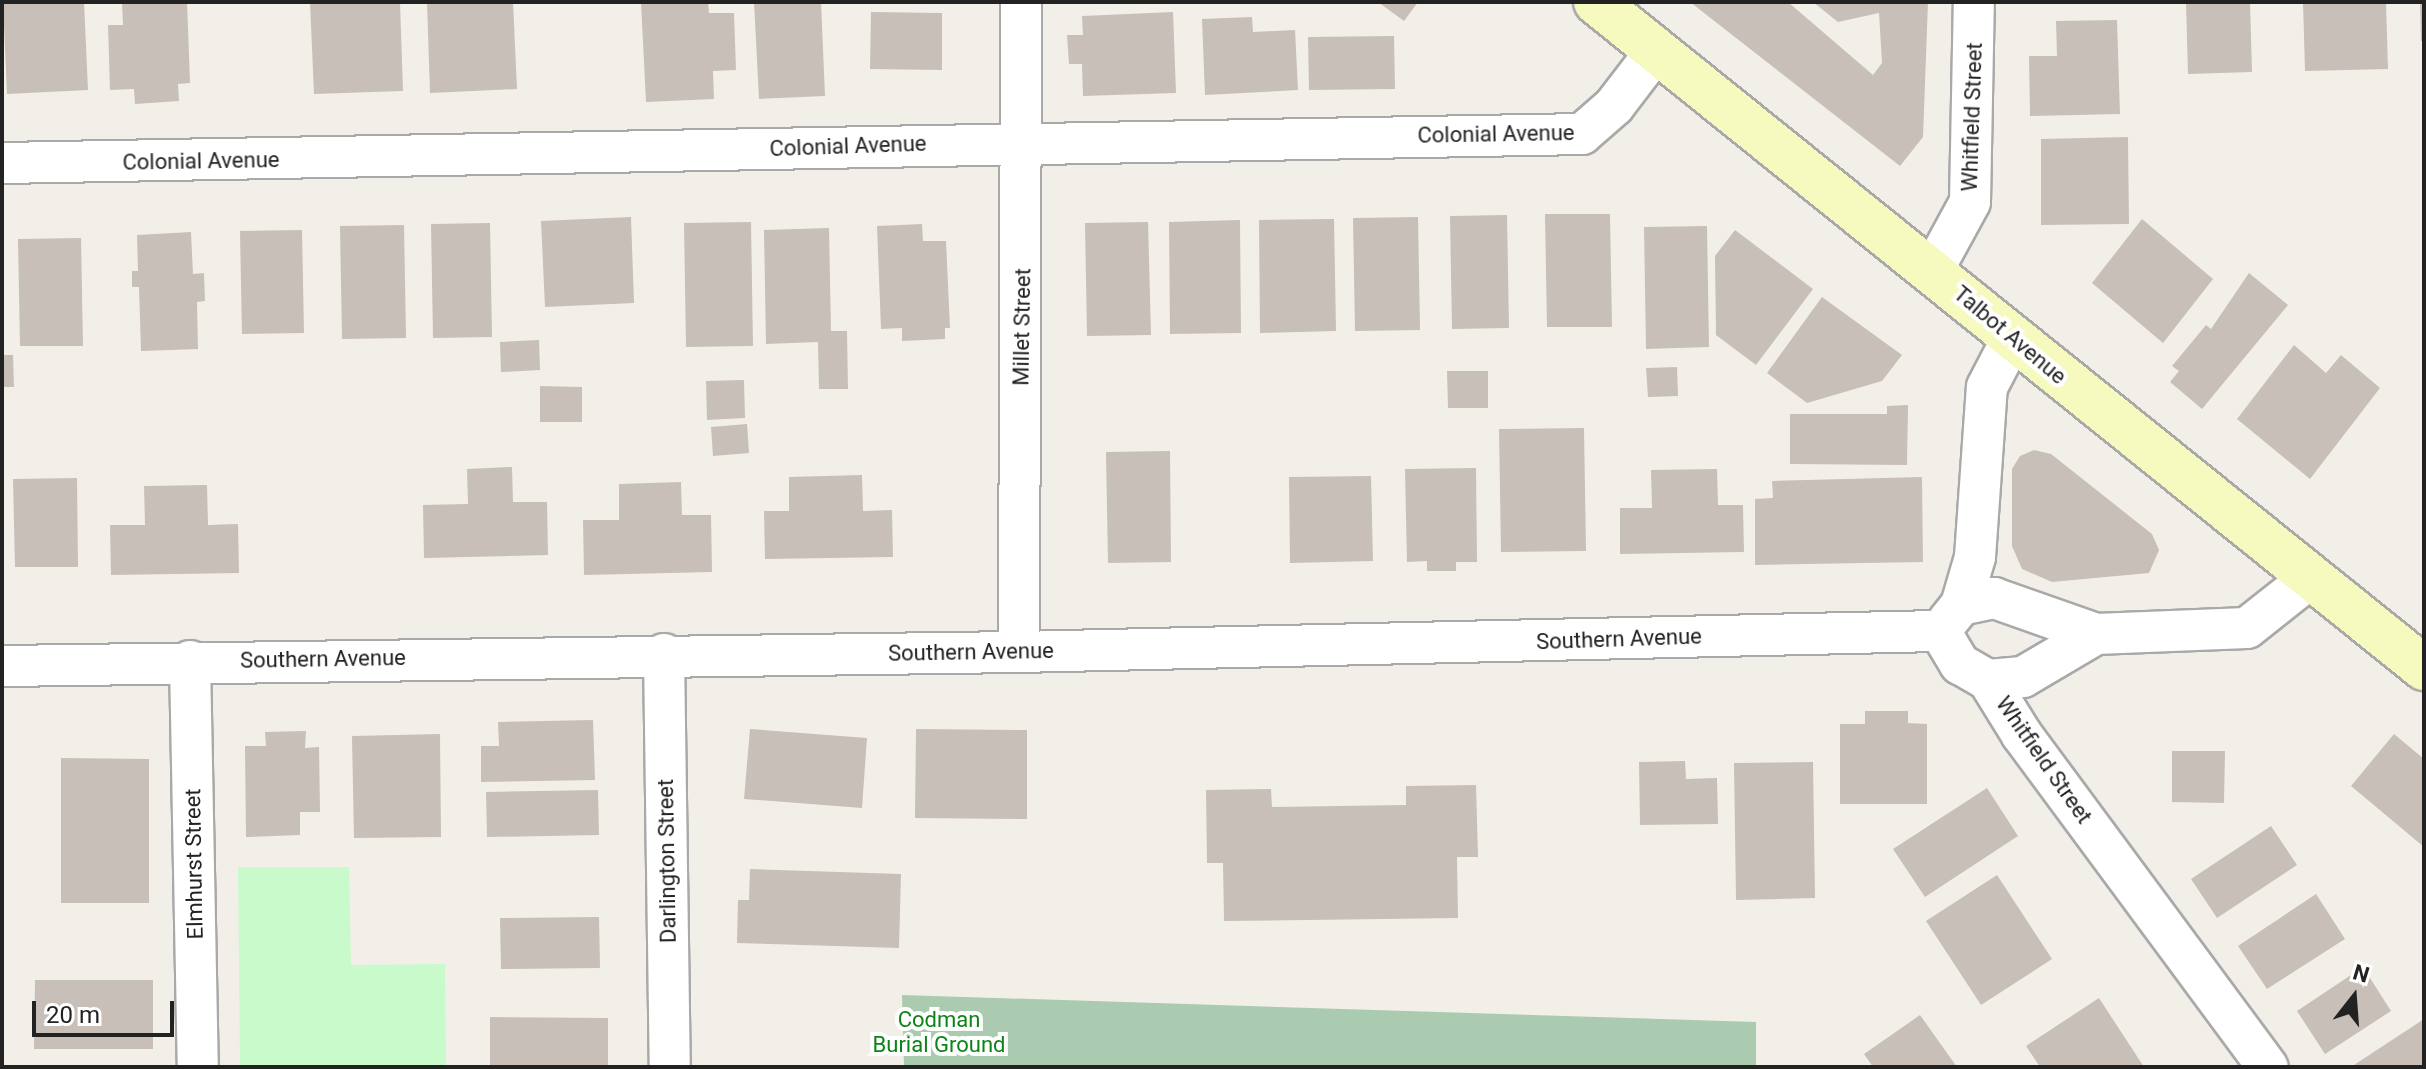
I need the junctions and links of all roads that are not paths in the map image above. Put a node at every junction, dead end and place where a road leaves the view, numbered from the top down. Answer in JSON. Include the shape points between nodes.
{"nodes":[{"id":1,"x":1021,"y":2,"type":"edge"},
{"id":2,"x":1596,"y":2,"type":"edge"},
{"id":3,"x":1974,"y":2,"type":"edge"},
{"id":4,"x":1657,"y":50,"type":"junction"},
{"id":5,"x":1024,"y":141,"type":"junction"},
{"id":6,"x":2,"y":163,"type":"edge"},
{"id":7,"x":1933,"y":270,"type":"junction"},
{"id":8,"x":2012,"y":339,"type":"junction"},
{"id":9,"x":2310,"y":578,"type":"junction"},
{"id":10,"x":1950,"y":618,"type":"junction"},
{"id":11,"x":2096,"y":634,"type":"junction"},
{"id":12,"x":1019,"y":652,"type":"junction"},
{"id":13,"x":664,"y":654,"type":"junction"},
{"id":14,"x":190,"y":661,"type":"junction"},
{"id":15,"x":2,"y":666,"type":"edge"},
{"id":16,"x":2424,"y":668,"type":"edge"},
{"id":17,"x":1988,"y":680,"type":"junction"},
{"id":18,"x":198,"y":1067,"type":"edge"},
{"id":19,"x":670,"y":1067,"type":"edge"},
{"id":20,"x":2268,"y":1067,"type":"edge"}],
"edges":[{"from":1,"to":5,"type":"street","name":"Millet Street"},
{"from":2,"to":4,"type":"main road","name":"Talbot Avenue"},
{"from":3,"to":7,"type":"street","name":"Whitfield Street","via":[[1970,202]]},
{"from":4,"to":5,"type":"street","name":"Colonial Avenue","via":[[1614,106],[1582,134]]},
{"from":4,"to":7,"type":"main road","name":"Talbot Avenue"},
{"from":5,"to":6,"type":"street","name":"Colonial Avenue","via":[[483,157]]},
{"from":5,"to":12,"type":"street","name":"Millet Street"},
{"from":7,"to":8,"type":"main road","name":"Talbot Avenue"},
{"from":8,"to":9,"type":"main road","name":"Talbot Avenue"},
{"from":8,"to":10,"type":"street","via":[[1987,387],[1975,557]]},
{"from":9,"to":11,"type":"street","name":"Southern Avenue","via":[[2247,628]]},
{"from":9,"to":16,"type":"main road","name":"Talbot Avenue"},
{"from":10,"to":11,"type":"street","name":"Southern Avenue","via":[[1994,598]]},
{"from":10,"to":12,"type":"street","name":"Southern Avenue"},
{"from":10,"to":17,"type":"street","name":"Whitfield Street","via":[[1960,664]]},
{"from":11,"to":17,"type":"street","name":"Southern Avenue","via":[[2023,677]]},
{"from":12,"to":13,"type":"street","name":"Southern Avenue"},
{"from":13,"to":14,"type":"street","name":"Southern Avenue"},
{"from":13,"to":19,"type":"street","name":"Darlington Street"},
{"from":14,"to":15,"type":"street","name":"Southern Avenue"},
{"from":14,"to":18,"type":"street","name":"Elmhurst Street"},
{"from":17,"to":20,"type":"street","name":"Whitfield Street","via":[[2022,735]]}]}
